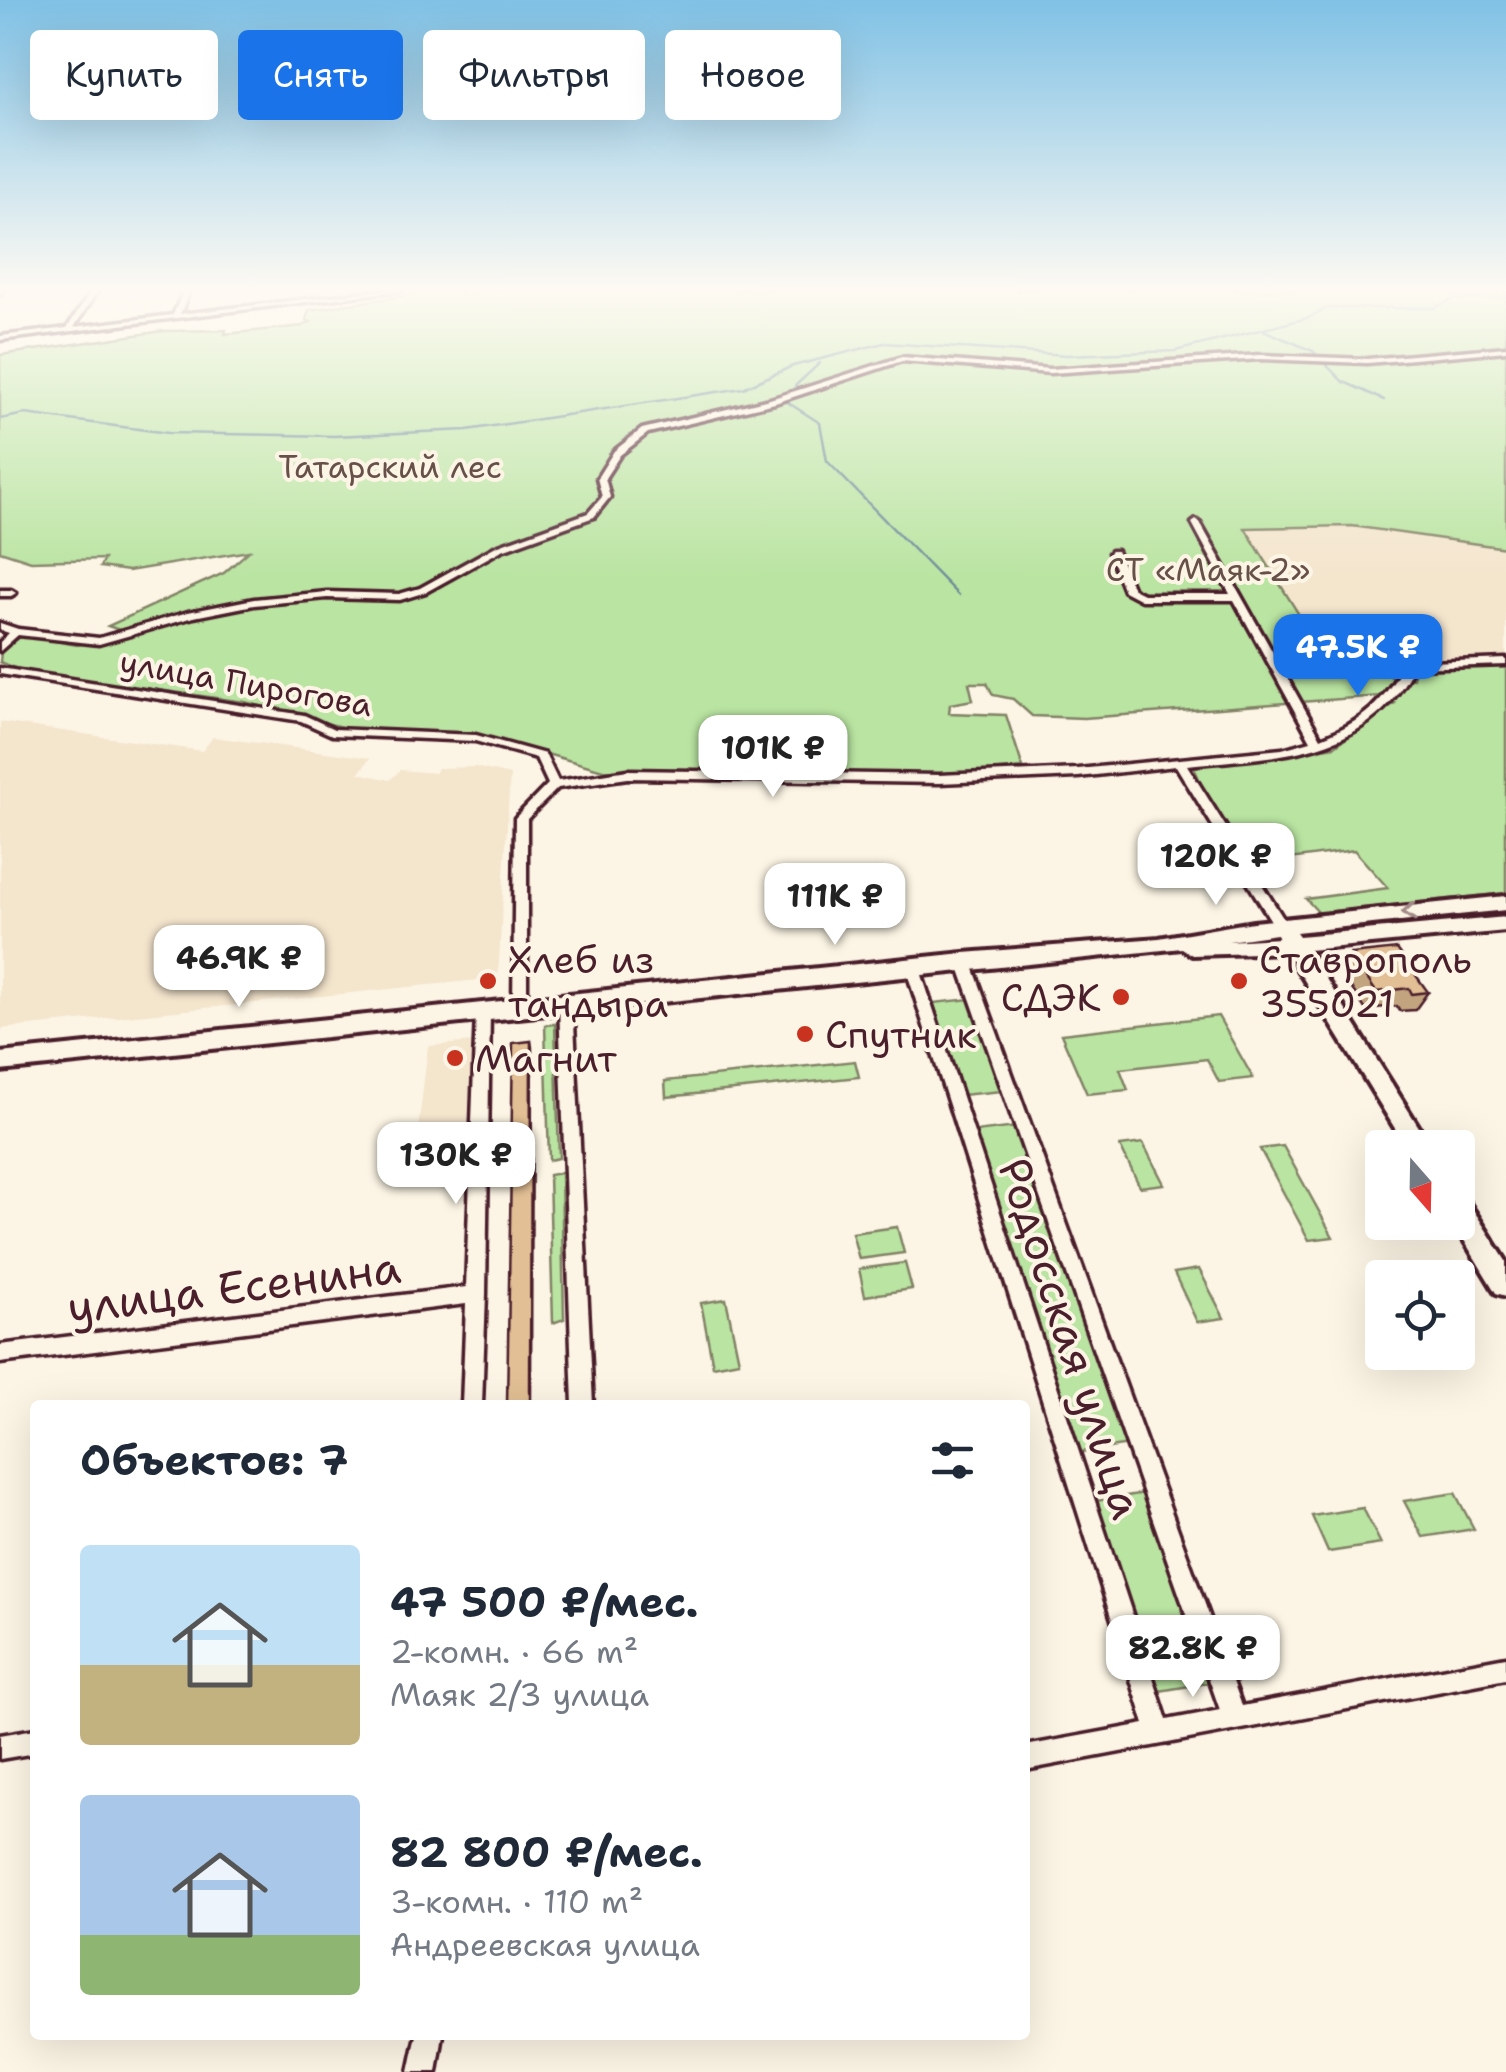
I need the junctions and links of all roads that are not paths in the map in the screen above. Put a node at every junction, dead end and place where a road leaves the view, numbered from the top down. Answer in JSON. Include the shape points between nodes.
{"nodes":[{"id":1,"x":816,"y":387,"type":"edge"},
{"id":2,"x":1196,"y":523,"type":"dead end"},
{"id":3,"x":1114,"y":554,"type":"dead end"},
{"id":4,"x":1234,"y":597,"type":"junction"},
{"id":5,"x":0,"y":626,"type":"edge"},
{"id":6,"x":16,"y":632,"type":"junction"},
{"id":7,"x":0,"y":648,"type":"edge"},
{"id":8,"x":1506,"y":662,"type":"edge"},
{"id":9,"x":0,"y":671,"type":"edge"},
{"id":10,"x":1319,"y":745,"type":"junction"},
{"id":11,"x":1180,"y":764,"type":"junction"},
{"id":12,"x":554,"y":785,"type":"junction"},
{"id":13,"x":1506,"y":902,"type":"edge"},
{"id":14,"x":1506,"y":924,"type":"edge"},
{"id":15,"x":1288,"y":935,"type":"junction"},
{"id":16,"x":964,"y":960,"type":"junction"},
{"id":17,"x":912,"y":966,"type":"junction"},
{"id":18,"x":566,"y":1003,"type":"junction"},
{"id":19,"x":520,"y":1007,"type":"junction"},
{"id":20,"x":482,"y":1011,"type":"junction"},
{"id":21,"x":0,"y":1062,"type":"edge"},
{"id":22,"x":1409,"y":1130,"type":"edge"},
{"id":23,"x":1475,"y":1235,"type":"edge"},
{"id":24,"x":1506,"y":1284,"type":"edge"},
{"id":25,"x":477,"y":1294,"type":"junction"},
{"id":26,"x":0,"y":1354,"type":"edge"},
{"id":27,"x":472,"y":1400,"type":"edge"},
{"id":28,"x":582,"y":1400,"type":"edge"},
{"id":29,"x":1506,"y":1668,"type":"edge"},
{"id":30,"x":1235,"y":1720,"type":"junction"},
{"id":31,"x":1160,"y":1733,"type":"junction"},
{"id":32,"x":30,"y":1742,"type":"edge"},
{"id":33,"x":0,"y":1747,"type":"edge"},
{"id":34,"x":1030,"y":1757,"type":"edge"},
{"id":35,"x":429,"y":2040,"type":"edge"},
{"id":36,"x":423,"y":2072,"type":"edge"}],
"edges":[{"from":1,"to":6,"type":"street","via":[[645,431],[613,459],[601,478],[606,497],[590,515],[499,548],[400,597],[254,602],[99,641]]},
{"from":2,"to":4,"type":"street"},
{"from":3,"to":4,"type":"street","via":[[1129,591],[1141,597]]},
{"from":4,"to":10,"type":"street"},
{"from":5,"to":6,"type":"street"},
{"from":6,"to":7,"type":"street"},
{"from":8,"to":10,"type":"street","via":[[1409,665],[1383,705]]},
{"from":9,"to":12,"type":"street","name":"улица Пирогова","via":[[304,718],[332,732],[476,738],[541,756]]},
{"from":10,"to":11,"type":"street"},
{"from":11,"to":12,"type":"street","via":[[939,780],[628,774]]},
{"from":11,"to":15,"type":"street"},
{"from":12,"to":19,"type":"street","via":[[521,818]]},
{"from":13,"to":15,"type":"main road","one_way":true},
{"from":14,"to":15,"type":"main road"},
{"from":15,"to":16,"type":"main road","via":[[1218,949],[1159,945]]},
{"from":15,"to":22,"type":"main road"},
{"from":16,"to":17,"type":"main road"},
{"from":16,"to":30,"type":"street","name":"Родосская улица"},
{"from":17,"to":18,"type":"main road"},
{"from":17,"to":31,"type":"street","name":"Родосская улица"},
{"from":18,"to":19,"type":"main road"},
{"from":18,"to":28,"type":"street"},
{"from":19,"to":20,"type":"main road"},
{"from":20,"to":21,"type":"main road"},
{"from":20,"to":25,"type":"street"},
{"from":23,"to":24,"type":"main road"},
{"from":25,"to":26,"type":"street","name":"улица Есенина"},
{"from":25,"to":27,"type":"street"},
{"from":29,"to":30,"type":"street"},
{"from":30,"to":31,"type":"street"},
{"from":31,"to":34,"type":"street"},
{"from":32,"to":33,"type":"street"},
{"from":35,"to":36,"type":"street"}]}
